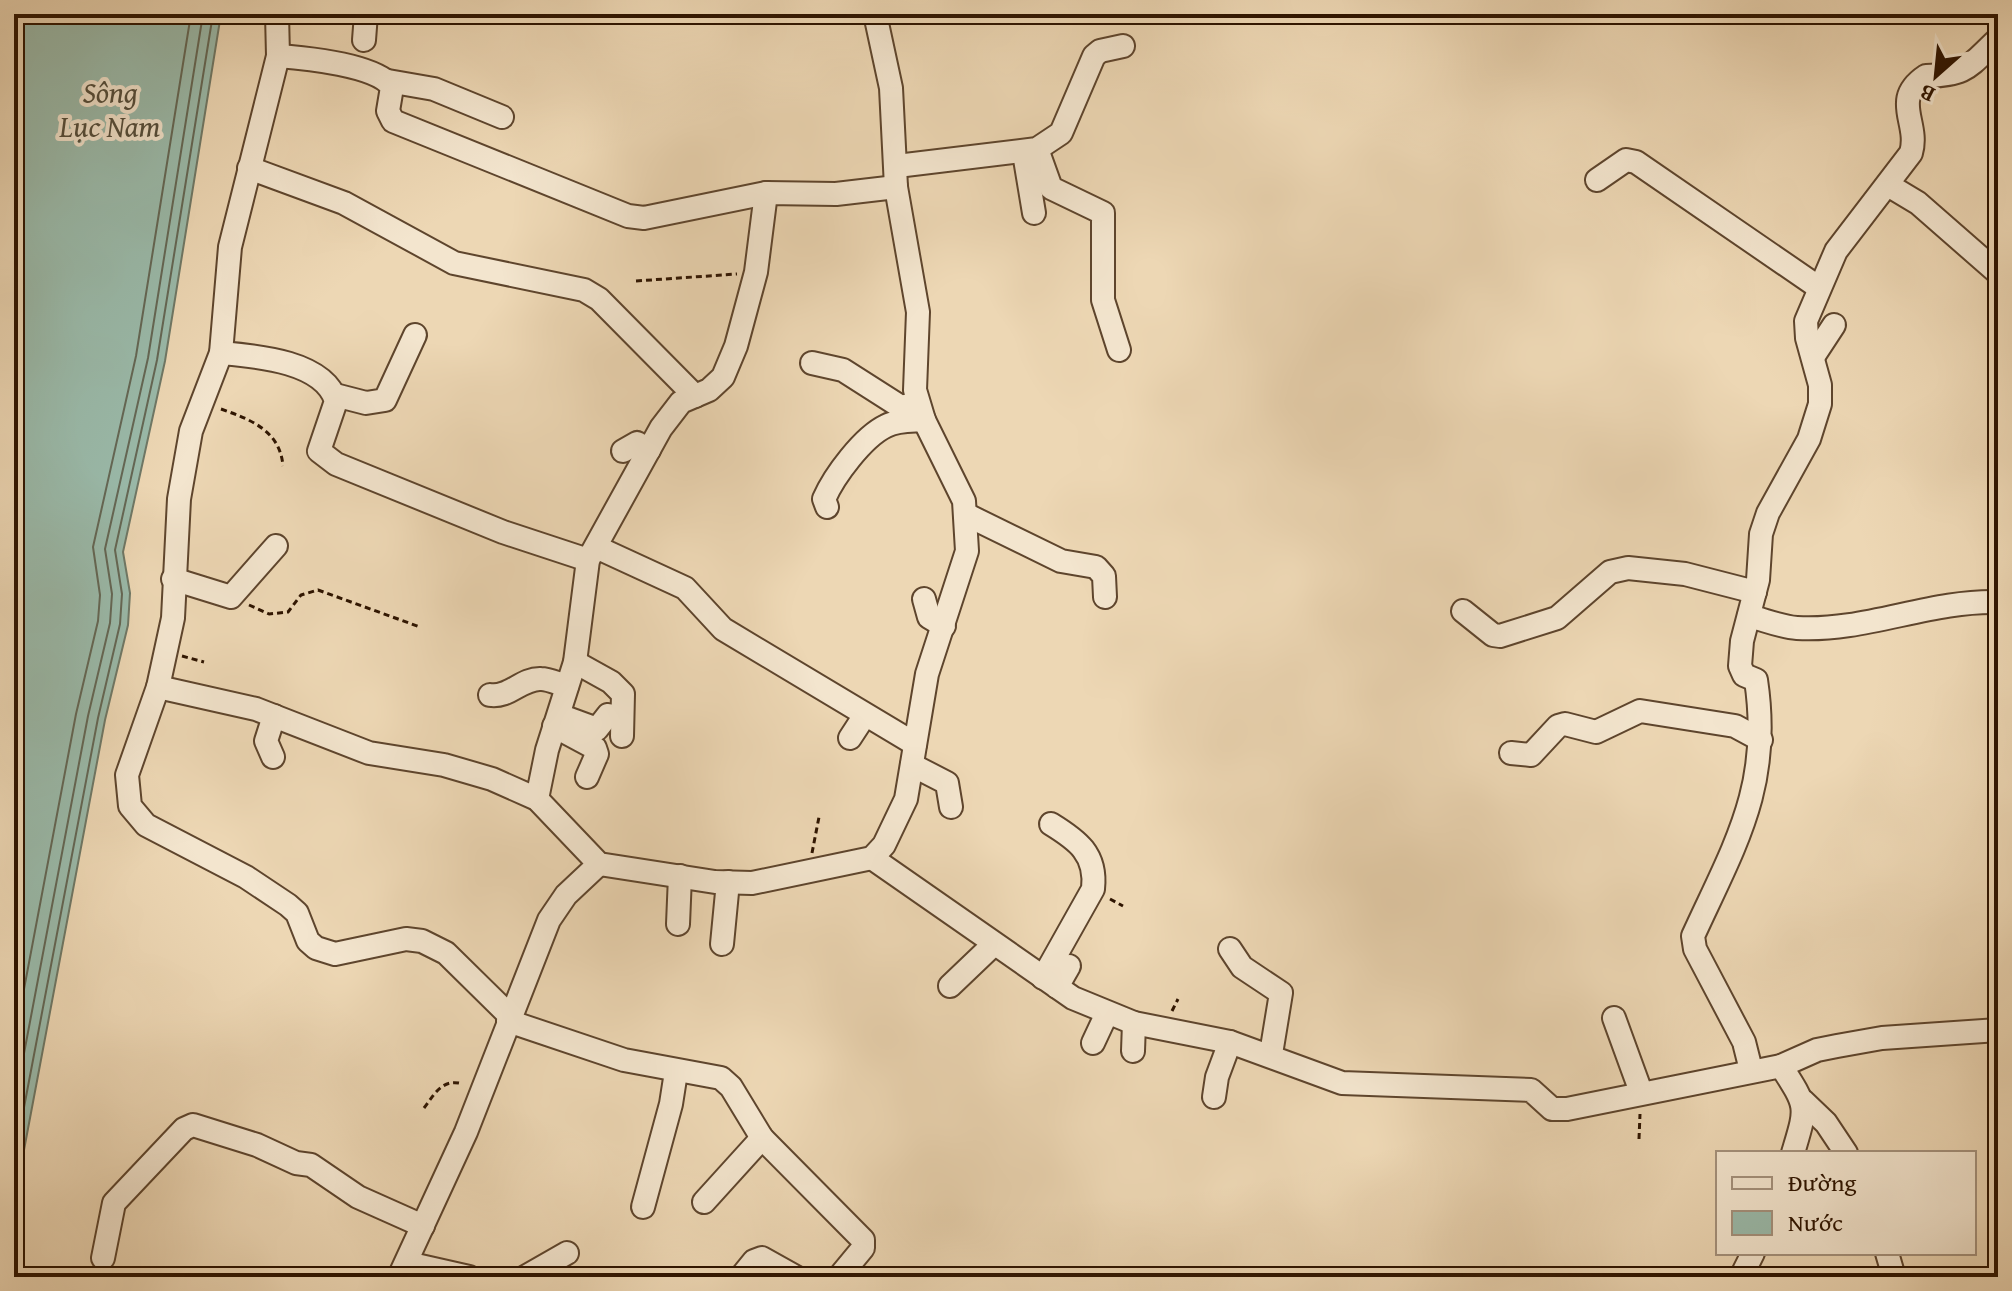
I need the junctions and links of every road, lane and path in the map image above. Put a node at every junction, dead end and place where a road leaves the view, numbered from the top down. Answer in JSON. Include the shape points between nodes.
{"nodes":[{"id":1,"x":277,"y":14,"type":"edge"},
{"id":2,"x":366,"y":14,"type":"edge"},
{"id":3,"x":875,"y":14,"type":"edge"},
{"id":4,"x":1998,"y":39,"type":"edge"},
{"id":5,"x":364,"y":40,"type":"dead end"},
{"id":6,"x":1123,"y":46,"type":"dead end"},
{"id":7,"x":278,"y":56,"type":"junction"},
{"id":8,"x":388,"y":81,"type":"junction"},
{"id":9,"x":502,"y":117,"type":"dead end"},
{"id":10,"x":1030,"y":151,"type":"junction"},
{"id":11,"x":249,"y":168,"type":"junction"},
{"id":12,"x":897,"y":176,"type":"junction"},
{"id":13,"x":1597,"y":180,"type":"dead end"},
{"id":14,"x":1888,"y":185,"type":"junction"},
{"id":15,"x":766,"y":193,"type":"junction"},
{"id":16,"x":1034,"y":213,"type":"dead end"},
{"id":17,"x":756,"y":272,"type":"junction"},
{"id":18,"x":1998,"y":273,"type":"edge"},
{"id":19,"x":636,"y":281,"type":"dead end"},
{"id":20,"x":1818,"y":287,"type":"junction"},
{"id":21,"x":1834,"y":325,"type":"dead end"},
{"id":22,"x":415,"y":335,"type":"dead end"},
{"id":23,"x":1119,"y":350,"type":"dead end"},
{"id":24,"x":221,"y":353,"type":"junction"},
{"id":25,"x":1813,"y":357,"type":"junction"},
{"id":26,"x":812,"y":363,"type":"dead end"},
{"id":27,"x":335,"y":395,"type":"junction"},
{"id":28,"x":695,"y":396,"type":"junction"},
{"id":29,"x":198,"y":407,"type":"junction"},
{"id":30,"x":921,"y":412,"type":"junction"},
{"id":31,"x":649,"y":450,"type":"junction"},
{"id":32,"x":623,"y":451,"type":"dead end"},
{"id":33,"x":283,"y":466,"type":"dead end"},
{"id":34,"x":827,"y":507,"type":"dead end"},
{"id":35,"x":965,"y":514,"type":"junction"},
{"id":36,"x":276,"y":546,"type":"dead end"},
{"id":37,"x":592,"y":554,"type":"junction"},
{"id":38,"x":173,"y":579,"type":"junction"},
{"id":39,"x":1755,"y":592,"type":"junction"},
{"id":40,"x":231,"y":597,"type":"junction"},
{"id":41,"x":1105,"y":597,"type":"dead end"},
{"id":42,"x":924,"y":599,"type":"dead end"},
{"id":43,"x":1998,"y":602,"type":"edge"},
{"id":44,"x":1463,"y":611,"type":"dead end"},
{"id":45,"x":1749,"y":616,"type":"junction"},
{"id":46,"x":944,"y":626,"type":"junction"},
{"id":47,"x":420,"y":627,"type":"dead end"},
{"id":48,"x":575,"y":662,"type":"junction"},
{"id":49,"x":567,"y":686,"type":"junction"},
{"id":50,"x":158,"y":687,"type":"junction"},
{"id":51,"x":490,"y":695,"type":"dead end"},
{"id":52,"x":608,"y":715,"type":"dead end"},
{"id":53,"x":865,"y":715,"type":"junction"},
{"id":54,"x":274,"y":716,"type":"junction"},
{"id":55,"x":556,"y":720,"type":"junction"},
{"id":56,"x":622,"y":736,"type":"dead end"},
{"id":57,"x":850,"y":738,"type":"dead end"},
{"id":58,"x":1761,"y":740,"type":"junction"},
{"id":59,"x":1511,"y":753,"type":"dead end"},
{"id":60,"x":914,"y":754,"type":"junction"},
{"id":61,"x":273,"y":757,"type":"dead end"},
{"id":62,"x":587,"y":777,"type":"dead end"},
{"id":63,"x":537,"y":799,"type":"junction"},
{"id":64,"x":951,"y":807,"type":"dead end"},
{"id":65,"x":819,"y":817,"type":"dead end"},
{"id":66,"x":1051,"y":824,"type":"dead end"},
{"id":67,"x":872,"y":858,"type":"junction"},
{"id":68,"x":599,"y":864,"type":"junction"},
{"id":69,"x":820,"y":871,"type":"junction"},
{"id":70,"x":680,"y":876,"type":"junction"},
{"id":71,"x":728,"y":882,"type":"junction"},
{"id":72,"x":678,"y":924,"type":"dead end"},
{"id":73,"x":722,"y":944,"type":"dead end"},
{"id":74,"x":994,"y":944,"type":"junction"},
{"id":75,"x":1230,"y":949,"type":"dead end"},
{"id":76,"x":1069,"y":966,"type":"dead end"},
{"id":77,"x":1050,"y":983,"type":"junction"},
{"id":78,"x":950,"y":986,"type":"dead end"},
{"id":79,"x":1107,"y":1013,"type":"junction"},
{"id":80,"x":1614,"y":1018,"type":"dead end"},
{"id":81,"x":509,"y":1019,"type":"junction"},
{"id":82,"x":1134,"y":1023,"type":"junction"},
{"id":83,"x":1995,"y":1033,"type":"edge"},
{"id":84,"x":1230,"y":1042,"type":"junction"},
{"id":85,"x":1093,"y":1043,"type":"dead end"},
{"id":86,"x":1133,"y":1051,"type":"dead end"},
{"id":87,"x":1271,"y":1054,"type":"junction"},
{"id":88,"x":1781,"y":1066,"type":"junction"},
{"id":89,"x":1751,"y":1070,"type":"junction"},
{"id":90,"x":676,"y":1072,"type":"junction"},
{"id":91,"x":482,"y":1090,"type":"junction"},
{"id":92,"x":1641,"y":1092,"type":"junction"},
{"id":93,"x":1214,"y":1097,"type":"dead end"},
{"id":94,"x":1803,"y":1101,"type":"junction"},
{"id":95,"x":424,"y":1108,"type":"dead end"},
{"id":96,"x":762,"y":1138,"type":"junction"},
{"id":97,"x":1794,"y":1151,"type":"edge"},
{"id":98,"x":1845,"y":1151,"type":"edge"},
{"id":99,"x":704,"y":1202,"type":"dead end"},
{"id":100,"x":643,"y":1207,"type":"dead end"},
{"id":101,"x":423,"y":1226,"type":"junction"},
{"id":102,"x":567,"y":1253,"type":"dead end"},
{"id":103,"x":1752,"y":1255,"type":"edge"},
{"id":104,"x":1888,"y":1255,"type":"edge"},
{"id":105,"x":103,"y":1258,"type":"dead end"},
{"id":106,"x":403,"y":1270,"type":"edge"},
{"id":107,"x":469,"y":1277,"type":"edge"},
{"id":108,"x":525,"y":1277,"type":"edge"},
{"id":109,"x":741,"y":1277,"type":"edge"},
{"id":110,"x":796,"y":1277,"type":"edge"},
{"id":111,"x":839,"y":1277,"type":"edge"},
{"id":112,"x":1741,"y":1277,"type":"edge"},
{"id":113,"x":1894,"y":1277,"type":"edge"}],
"edges":[{"from":1,"to":7,"type":"street"},
{"from":2,"to":5,"type":"street"},
{"from":3,"to":12,"type":"street","via":[[891,88]]},
{"from":4,"to":14,"type":"street","via":[[1957,75],[1920,80],[1905,106],[1915,138],[1911,153]]},
{"from":6,"to":10,"type":"street","via":[[1094,56],[1061,133]]},
{"from":7,"to":8,"type":"street","via":[[322,61]]},
{"from":7,"to":11,"type":"street"},
{"from":8,"to":9,"type":"street","via":[[434,89]]},
{"from":8,"to":15,"type":"street","via":[[393,121],[616,213],[644,218]]},
{"from":10,"to":12,"type":"street"},
{"from":10,"to":16,"type":"street"},
{"from":10,"to":23,"type":"street","via":[[1051,188],[1103,213],[1103,300]]},
{"from":11,"to":24,"type":"street","via":[[230,247]]},
{"from":11,"to":28,"type":"street","via":[[344,203],[454,263],[584,290]]},
{"from":12,"to":15,"type":"street","via":[[836,194]]},
{"from":12,"to":30,"type":"street","via":[[918,312],[915,390]]},
{"from":13,"to":20,"type":"street","via":[[1626,160],[1636,162]]},
{"from":14,"to":18,"type":"street","via":[[1918,203]]},
{"from":14,"to":20,"type":"street","via":[[1854,222]]},
{"from":15,"to":17,"type":"street"},
{"from":17,"to":19,"type":"path"},
{"from":17,"to":28,"type":"street","via":[[723,377]]},
{"from":20,"to":25,"type":"street","via":[[1806,321]]},
{"from":21,"to":25,"type":"street"},
{"from":22,"to":27,"type":"street","via":[[385,400],[366,403]]},
{"from":24,"to":27,"type":"street","via":[[297,366]]},
{"from":24,"to":29,"type":"street"},
{"from":25,"to":39,"type":"street","via":[[1820,385],[1817,419],[1768,513]]},
{"from":26,"to":30,"type":"street","via":[[843,370],[901,407]]},
{"from":27,"to":37,"type":"street","via":[[319,443],[324,457],[503,532]]},
{"from":28,"to":31,"type":"street","via":[[681,402]]},
{"from":29,"to":33,"type":"path","via":[[223,409],[260,425],[277,441]]},
{"from":29,"to":38,"type":"street","via":[[179,499]]},
{"from":30,"to":34,"type":"street","via":[[879,430],[833,478],[824,499]]},
{"from":30,"to":35,"type":"street","via":[[957,480]]},
{"from":31,"to":32,"type":"street","via":[[637,443]]},
{"from":31,"to":37,"type":"street"},
{"from":35,"to":41,"type":"street","via":[[1061,561],[1096,567],[1104,576]]},
{"from":35,"to":46,"type":"street","via":[[964,569]]},
{"from":36,"to":40,"type":"street"},
{"from":37,"to":48,"type":"street"},
{"from":37,"to":53,"type":"street","via":[[685,588],[723,629]]},
{"from":38,"to":40,"type":"street"},
{"from":38,"to":50,"type":"street","via":[[173,618]]},
{"from":39,"to":44,"type":"street","via":[[1685,574],[1628,568],[1610,572],[1557,618],[1514,632],[1493,635]]},
{"from":39,"to":45,"type":"street"},
{"from":40,"to":47,"type":"path","via":[[269,614],[288,612],[301,595],[318,590]]},
{"from":42,"to":46,"type":"street","via":[[929,617]]},
{"from":43,"to":45,"type":"street","via":[[1933,607],[1821,629],[1792,628]]},
{"from":45,"to":58,"type":"street","via":[[1740,666],[1744,675],[1756,680]]},
{"from":46,"to":60,"type":"street","via":[[927,674]]},
{"from":48,"to":49,"type":"street"},
{"from":48,"to":56,"type":"street","via":[[623,694]]},
{"from":49,"to":51,"type":"street","via":[[531,680],[502,695]]},
{"from":49,"to":55,"type":"street"},
{"from":50,"to":54,"type":"street"},
{"from":50,"to":81,"type":"street","via":[[127,775],[136,817],[288,905],[316,948],[335,954],[406,939],[422,941],[446,953]]},
{"from":52,"to":55,"type":"street","via":[[597,729]]},
{"from":53,"to":57,"type":"street"},
{"from":53,"to":60,"type":"street"},
{"from":54,"to":61,"type":"street","via":[[266,741]]},
{"from":54,"to":63,"type":"street","via":[[369,753],[444,765]]},
{"from":55,"to":62,"type":"street","via":[[595,748]]},
{"from":55,"to":63,"type":"street"},
{"from":58,"to":59,"type":"street","via":[[1735,726],[1640,711],[1596,732],[1558,726],[1531,755]]},
{"from":58,"to":89,"type":"street","via":[[1745,826],[1693,936],[1744,1042]]},
{"from":60,"to":64,"type":"street","via":[[947,783]]},
{"from":60,"to":67,"type":"street","via":[[906,799]]},
{"from":63,"to":68,"type":"street"},
{"from":65,"to":69,"type":"path","via":[[811,852]]},
{"from":66,"to":77,"type":"street","via":[[1081,843],[1094,880]]},
{"from":67,"to":69,"type":"street"},
{"from":67,"to":74,"type":"street"},
{"from":68,"to":70,"type":"street"},
{"from":68,"to":81,"type":"street","via":[[549,920]]},
{"from":69,"to":71,"type":"street","via":[[769,882]]},
{"from":70,"to":71,"type":"street"},
{"from":70,"to":72,"type":"street"},
{"from":71,"to":73,"type":"street"},
{"from":74,"to":77,"type":"street"},
{"from":74,"to":78,"type":"street"},
{"from":75,"to":87,"type":"street","via":[[1242,967],[1281,993]]},
{"from":76,"to":77,"type":"street"},
{"from":77,"to":79,"type":"street"},
{"from":79,"to":82,"type":"street"},
{"from":79,"to":85,"type":"street"},
{"from":80,"to":92,"type":"street"},
{"from":81,"to":90,"type":"street","via":[[624,1060]]},
{"from":81,"to":91,"type":"street"},
{"from":82,"to":84,"type":"street"},
{"from":82,"to":86,"type":"street"},
{"from":83,"to":88,"type":"street","via":[[1852,1043],[1817,1050]]},
{"from":84,"to":87,"type":"street"},
{"from":84,"to":93,"type":"street"},
{"from":87,"to":92,"type":"street","via":[[1342,1083],[1531,1090],[1552,1109],[1589,1107]]},
{"from":88,"to":89,"type":"street"},
{"from":88,"to":94,"type":"street"},
{"from":89,"to":92,"type":"street"},
{"from":90,"to":96,"type":"street","via":[[721,1078]]},
{"from":90,"to":100,"type":"street"},
{"from":91,"to":95,"type":"path","via":[[447,1082]]},
{"from":91,"to":101,"type":"street"},
{"from":94,"to":97,"type":"street"},
{"from":94,"to":98,"type":"street"},
{"from":96,"to":99,"type":"street"},
{"from":96,"to":111,"type":"street","via":[[863,1240],[863,1248]]},
{"from":101,"to":105,"type":"street","via":[[358,1197],[311,1165],[193,1125],[114,1203]]},
{"from":101,"to":106,"type":"street"},
{"from":102,"to":108,"type":"street"},
{"from":103,"to":112,"type":"street"},
{"from":104,"to":113,"type":"street"},
{"from":106,"to":107,"type":"street"},
{"from":109,"to":110,"type":"street","via":[[762,1258]]}]}
